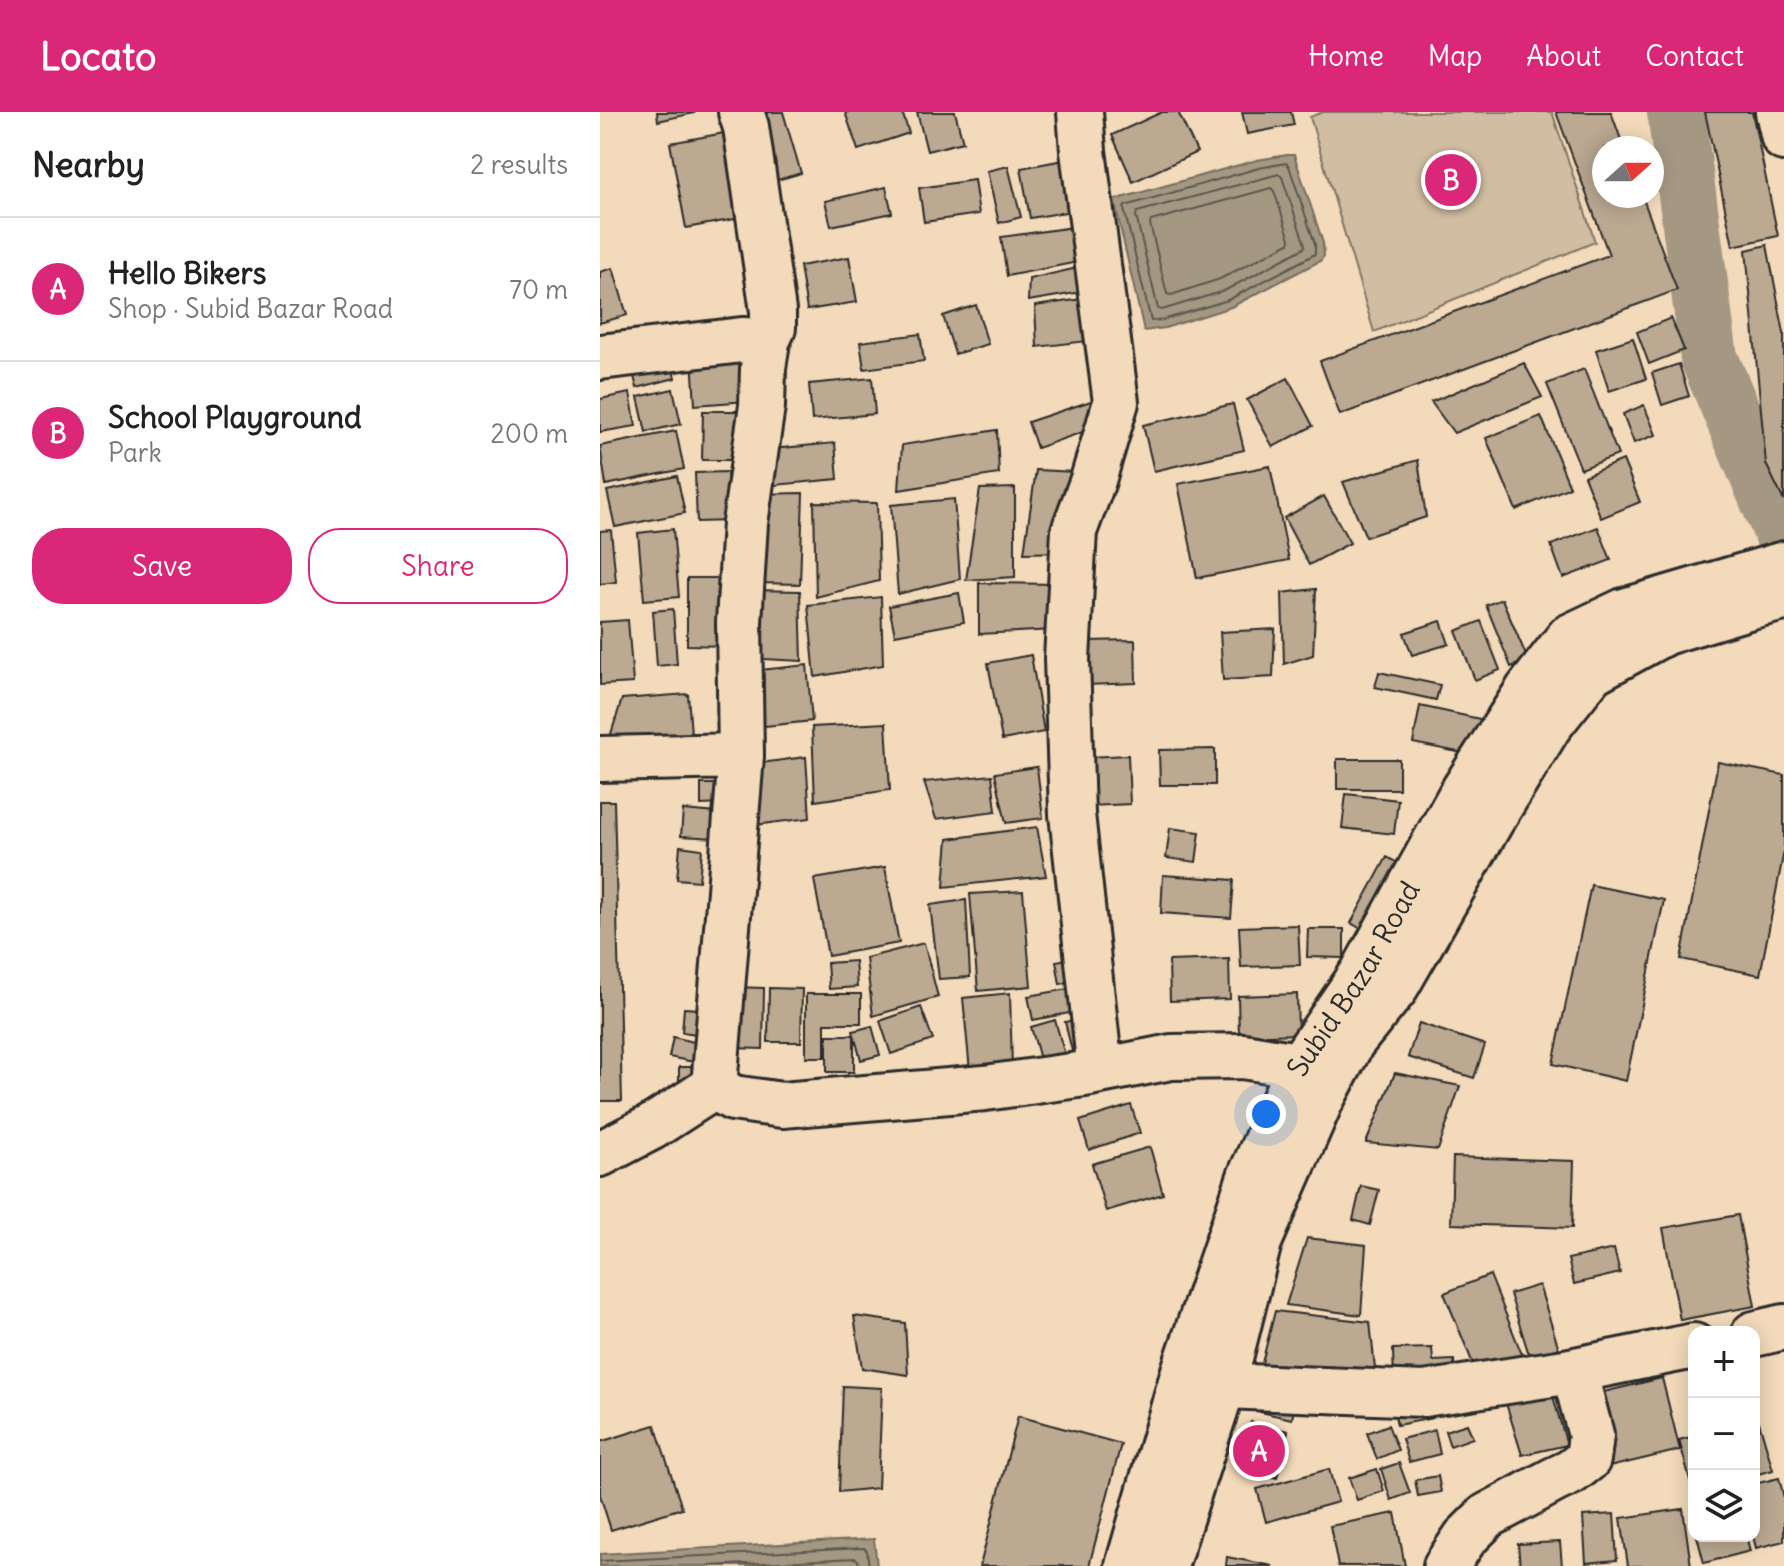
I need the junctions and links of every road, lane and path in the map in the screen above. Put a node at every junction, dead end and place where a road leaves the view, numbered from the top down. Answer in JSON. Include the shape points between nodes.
{"nodes":[{"id":1,"x":741,"y":112,"type":"edge"},
{"id":2,"x":1080,"y":112,"type":"edge"},
{"id":3,"x":767,"y":341,"type":"junction"},
{"id":4,"x":600,"y":357,"type":"edge"},
{"id":5,"x":1784,"y":564,"type":"edge"},
{"id":6,"x":1784,"y":598,"type":"edge"},
{"id":7,"x":741,"y":756,"type":"junction"},
{"id":8,"x":600,"y":759,"type":"edge"},
{"id":9,"x":1318,"y":1069,"type":"junction"},
{"id":10,"x":1100,"y":1071,"type":"junction"},
{"id":11,"x":714,"y":1087,"type":"junction"},
{"id":12,"x":600,"y":1154,"type":"edge"},
{"id":13,"x":1784,"y":1327,"type":"edge"},
{"id":14,"x":1760,"y":1333,"type":"edge"},
{"id":15,"x":1688,"y":1347,"type":"edge"},
{"id":16,"x":1574,"y":1371,"type":"junction"},
{"id":17,"x":1223,"y":1386,"type":"junction"},
{"id":18,"x":1128,"y":1566,"type":"edge"},
{"id":19,"x":1165,"y":1566,"type":"edge"},
{"id":20,"x":1446,"y":1566,"type":"edge"}],
"edges":[{"from":1,"to":3,"type":"street","via":[[773,311]]},
{"from":2,"to":10,"type":"street","via":[[1116,402],[1074,531],[1067,659],[1072,814]]},
{"from":3,"to":4,"type":"street"},
{"from":3,"to":7,"type":"street","via":[[745,523],[739,622]]},
{"from":5,"to":9,"type":"street","name":"Subid Bazar Road","via":[[1624,611],[1569,637],[1462,793],[1362,974]]},
{"from":6,"to":9,"type":"street","name":"Subid Bazar Road","via":[[1665,632],[1592,672],[1549,726],[1394,990],[1352,1042]]},
{"from":7,"to":8,"type":"street"},
{"from":7,"to":11,"type":"street"},
{"from":9,"to":10,"type":"street","via":[[1243,1056],[1171,1057]]},
{"from":9,"to":17,"type":"street","name":"Subid Bazar Road","via":[[1320,1102],[1259,1242]]},
{"from":9,"to":18,"type":"street","name":"Subid Bazar Road","via":[[1250,1177],[1184,1371]]},
{"from":10,"to":11,"type":"street","via":[[985,1088],[782,1105],[733,1098]]},
{"from":11,"to":12,"type":"street"},
{"from":13,"to":14,"type":"street"},
{"from":15,"to":16,"type":"street"},
{"from":16,"to":17,"type":"street","via":[[1424,1394]]},
{"from":16,"to":20,"type":"street","via":[[1591,1435],[1588,1459],[1487,1516]]},
{"from":17,"to":19,"type":"street","name":"Subid Bazar Road"}]}
